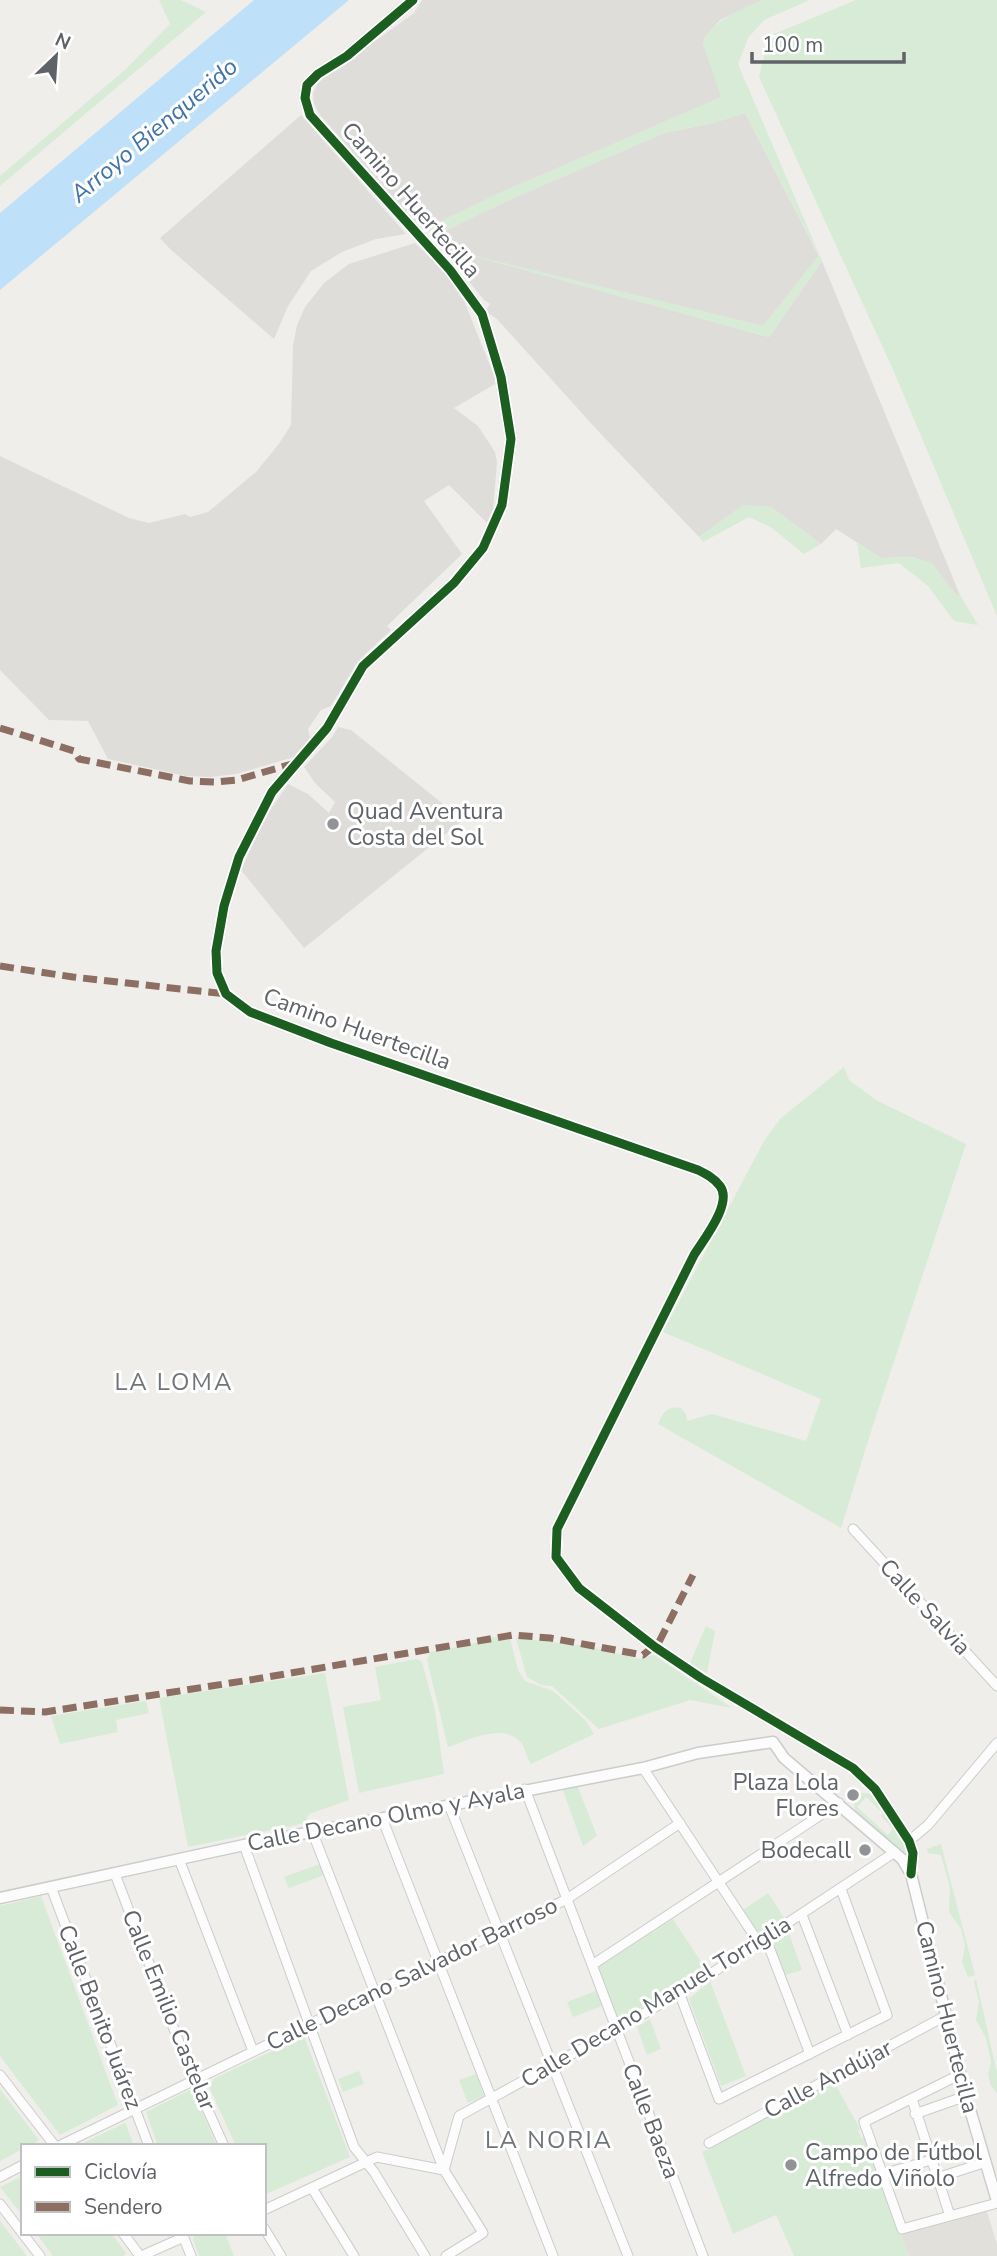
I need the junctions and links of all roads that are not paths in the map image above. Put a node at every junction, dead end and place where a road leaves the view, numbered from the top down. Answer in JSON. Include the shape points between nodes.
{"nodes":[{"id":1,"x":412,"y":0,"type":"edge"},
{"id":2,"x":853,"y":1529,"type":"dead end"},
{"id":3,"x":997,"y":1686,"type":"edge"},
{"id":4,"x":784,"y":1726,"type":"junction"},
{"id":5,"x":773,"y":1742,"type":"junction"},
{"id":6,"x":997,"y":1744,"type":"edge"},
{"id":7,"x":643,"y":1768,"type":"junction"},
{"id":8,"x":525,"y":1790,"type":"junction"},
{"id":9,"x":839,"y":1802,"type":"junction"},
{"id":10,"x":449,"y":1805,"type":"junction"},
{"id":11,"x":382,"y":1818,"type":"junction"},
{"id":12,"x":680,"y":1823,"type":"junction"},
{"id":13,"x":312,"y":1831,"type":"junction"},
{"id":14,"x":909,"y":1840,"type":"junction"},
{"id":15,"x":243,"y":1845,"type":"junction"},
{"id":16,"x":895,"y":1852,"type":"junction"},
{"id":17,"x":179,"y":1859,"type":"junction"},
{"id":18,"x":116,"y":1874,"type":"junction"},
{"id":19,"x":911,"y":1874,"type":"junction"},
{"id":20,"x":718,"y":1883,"type":"junction"},
{"id":21,"x":51,"y":1887,"type":"junction"},
{"id":22,"x":841,"y":1889,"type":"junction"},
{"id":23,"x":0,"y":1898,"type":"edge"},
{"id":24,"x":567,"y":1899,"type":"junction"},
{"id":25,"x":802,"y":1915,"type":"junction"},
{"id":26,"x":501,"y":1932,"type":"junction"},
{"id":27,"x":763,"y":1941,"type":"junction"},
{"id":28,"x":438,"y":1962,"type":"junction"},
{"id":29,"x":592,"y":1965,"type":"junction"},
{"id":30,"x":375,"y":1992,"type":"junction"},
{"id":31,"x":679,"y":1992,"type":"junction"},
{"id":32,"x":947,"y":2015,"type":"junction"},
{"id":33,"x":310,"y":2023,"type":"junction"},
{"id":34,"x":616,"y":2030,"type":"junction"},
{"id":35,"x":848,"y":2035,"type":"junction"},
{"id":36,"x":253,"y":2051,"type":"junction"},
{"id":37,"x":810,"y":2054,"type":"junction"},
{"id":38,"x":553,"y":2064,"type":"junction"},
{"id":39,"x":961,"y":2074,"type":"junction"},
{"id":40,"x":0,"y":2075,"type":"edge"},
{"id":41,"x":194,"y":2079,"type":"junction"},
{"id":42,"x":967,"y":2096,"type":"junction"},
{"id":43,"x":491,"y":2099,"type":"junction"},
{"id":44,"x":912,"y":2099,"type":"junction"},
{"id":45,"x":135,"y":2108,"type":"junction"},
{"id":46,"x":915,"y":2113,"type":"junction"},
{"id":47,"x":709,"y":2143,"type":"dead end"},
{"id":48,"x":55,"y":2144,"type":"edge"},
{"id":49,"x":61,"y":2144,"type":"edge"},
{"id":50,"x":148,"y":2144,"type":"edge"},
{"id":51,"x":223,"y":2144,"type":"edge"},
{"id":52,"x":931,"y":2160,"type":"junction"},
{"id":53,"x":366,"y":2162,"type":"junction"},
{"id":54,"x":986,"y":2162,"type":"junction"},
{"id":55,"x":21,"y":2166,"type":"edge"},
{"id":56,"x":444,"y":2169,"type":"junction"},
{"id":57,"x":883,"y":2174,"type":"junction"},
{"id":58,"x":0,"y":2177,"type":"edge"},
{"id":59,"x":937,"y":2178,"type":"junction"},
{"id":60,"x":312,"y":2189,"type":"junction"},
{"id":61,"x":997,"y":2202,"type":"edge"},
{"id":62,"x":0,"y":2204,"type":"edge"},
{"id":63,"x":266,"y":2209,"type":"edge"},
{"id":64,"x":950,"y":2216,"type":"junction"},
{"id":65,"x":21,"y":2231,"type":"edge"},
{"id":66,"x":266,"y":2231,"type":"edge"},
{"id":67,"x":24,"y":2235,"type":"edge"},
{"id":68,"x":124,"y":2235,"type":"edge"},
{"id":69,"x":183,"y":2235,"type":"edge"},
{"id":70,"x":452,"y":2254,"type":"edge"},
{"id":71,"x":40,"y":2256,"type":"edge"},
{"id":72,"x":140,"y":2256,"type":"edge"},
{"id":73,"x":191,"y":2256,"type":"edge"},
{"id":74,"x":281,"y":2256,"type":"edge"},
{"id":75,"x":354,"y":2256,"type":"edge"},
{"id":76,"x":425,"y":2256,"type":"edge"},
{"id":77,"x":553,"y":2256,"type":"edge"},
{"id":78,"x":628,"y":2256,"type":"edge"},
{"id":79,"x":703,"y":2256,"type":"edge"}],
"edges":[{"from":1,"to":4,"type":"street","name":"Camino Huertecilla","via":[[347,56],[318,74],[307,85],[305,98],[310,115],[450,270],[482,313],[501,377],[511,439],[502,506],[483,548],[454,583],[363,666],[327,728],[272,792],[239,857],[223,906],[217,973],[226,994],[250,1012],[698,1170],[722,1188],[724,1202],[719,1214],[557,1529],[556,1557],[579,1588],[656,1647]]},
{"from":2,"to":3,"type":"street","name":"Calle Salvia"},
{"from":4,"to":5,"type":"street"},
{"from":4,"to":14,"type":"street","via":[[853,1768],[875,1789]]},
{"from":5,"to":7,"type":"street","name":"Calle Decano Olmo y Ayala","via":[[698,1753]]},
{"from":5,"to":9,"type":"street","via":[[784,1758]]},
{"from":6,"to":14,"type":"street","via":[[928,1825]]},
{"from":7,"to":8,"type":"street","name":"Calle Decano Olmo y Ayala"},
{"from":7,"to":12,"type":"street"},
{"from":8,"to":10,"type":"street","name":"Calle Decano Olmo y Ayala"},
{"from":8,"to":24,"type":"street","name":"Calle Baeza"},
{"from":9,"to":16,"type":"street"},
{"from":9,"to":20,"type":"street"},
{"from":10,"to":11,"type":"street","name":"Calle Decano Olmo y Ayala"},
{"from":10,"to":26,"type":"street"},
{"from":11,"to":13,"type":"street","name":"Calle Decano Olmo y Ayala"},
{"from":11,"to":28,"type":"street"},
{"from":12,"to":20,"type":"street"},
{"from":12,"to":24,"type":"street","name":"Calle Decano Salvador Barroso"},
{"from":13,"to":15,"type":"street","name":"Calle Decano Olmo y Ayala"},
{"from":13,"to":30,"type":"street"},
{"from":14,"to":19,"type":"street"},
{"from":15,"to":17,"type":"street","name":"Calle Decano Olmo y Ayala"},
{"from":15,"to":33,"type":"street"},
{"from":16,"to":19,"type":"street"},
{"from":16,"to":22,"type":"street","name":"Calle Decano Manuel Torriglia"},
{"from":17,"to":18,"type":"street","name":"Calle Decano Olmo y Ayala"},
{"from":17,"to":36,"type":"street"},
{"from":18,"to":21,"type":"street","name":"Calle Decano Olmo y Ayala"},
{"from":18,"to":41,"type":"street","name":"Calle Emilio Castelar"},
{"from":19,"to":32,"type":"street","name":"Camino Huertecilla"},
{"from":20,"to":27,"type":"street"},
{"from":20,"to":29,"type":"street"},
{"from":21,"to":23,"type":"street","name":"Calle Decano Olmo y Ayala"},
{"from":21,"to":45,"type":"street","name":"Calle Benito Juárez"},
{"from":22,"to":25,"type":"street","name":"Calle Decano Manuel Torriglia"},
{"from":22,"to":35,"type":"street","via":[[887,2015]]},
{"from":24,"to":26,"type":"street","name":"Calle Decano Salvador Barroso"},
{"from":24,"to":29,"type":"street","name":"Calle Baeza"},
{"from":25,"to":27,"type":"street","name":"Calle Decano Manuel Torriglia"},
{"from":25,"to":35,"type":"street"},
{"from":26,"to":28,"type":"street","name":"Calle Decano Salvador Barroso"},
{"from":26,"to":38,"type":"street"},
{"from":27,"to":31,"type":"street","name":"Calle Decano Manuel Torriglia"},
{"from":27,"to":37,"type":"street"},
{"from":28,"to":30,"type":"street","name":"Calle Decano Salvador Barroso"},
{"from":28,"to":43,"type":"street"},
{"from":29,"to":34,"type":"street","name":"Calle Baeza"},
{"from":30,"to":33,"type":"street","name":"Calle Decano Salvador Barroso"},
{"from":30,"to":56,"type":"street"},
{"from":31,"to":34,"type":"street","name":"Calle Decano Manuel Torriglia"},
{"from":31,"to":37,"type":"street","via":[[719,2099]]},
{"from":32,"to":39,"type":"street","name":"Camino Huertecilla"},
{"from":32,"to":47,"type":"street","name":"Calle Andújar"},
{"from":33,"to":36,"type":"street","name":"Calle Decano Salvador Barroso"},
{"from":33,"to":53,"type":"street","via":[[355,2147]]},
{"from":34,"to":38,"type":"street","name":"Calle Decano Manuel Torriglia"},
{"from":34,"to":79,"type":"street","name":"Calle Baeza"},
{"from":35,"to":37,"type":"street"},
{"from":36,"to":41,"type":"street","name":"Calle Decano Salvador Barroso"},
{"from":38,"to":43,"type":"street","name":"Calle Decano Manuel Torriglia"},
{"from":38,"to":78,"type":"street"},
{"from":39,"to":42,"type":"street","name":"Camino Huertecilla"},
{"from":39,"to":44,"type":"street"},
{"from":40,"to":48,"type":"street"},
{"from":41,"to":45,"type":"street","name":"Calle Decano Salvador Barroso"},
{"from":41,"to":51,"type":"street","name":"Calle Emilio Castelar"},
{"from":42,"to":46,"type":"street"},
{"from":42,"to":54,"type":"street","name":"Camino Huertecilla"},
{"from":43,"to":56,"type":"street","name":"Calle Decano Manuel Torriglia","via":[[459,2116]]},
{"from":43,"to":77,"type":"street"},
{"from":44,"to":46,"type":"street"},
{"from":44,"to":57,"type":"street","via":[[864,2122]]},
{"from":45,"to":49,"type":"street","name":"Calle Decano Salvador Barroso"},
{"from":45,"to":50,"type":"street","name":"Calle Benito Juárez"},
{"from":46,"to":52,"type":"street"},
{"from":52,"to":57,"type":"street"},
{"from":52,"to":59,"type":"street"},
{"from":53,"to":56,"type":"street","via":[[377,2157]]},
{"from":53,"to":60,"type":"street"},
{"from":53,"to":76,"type":"street"},
{"from":54,"to":59,"type":"street"},
{"from":54,"to":61,"type":"street","name":"Camino Huertecilla"},
{"from":55,"to":58,"type":"street"},
{"from":56,"to":70,"type":"street","via":[[483,2233]]},
{"from":57,"to":64,"type":"street","via":[[902,2229]]},
{"from":59,"to":64,"type":"street"},
{"from":60,"to":63,"type":"street"},
{"from":60,"to":75,"type":"street"},
{"from":61,"to":64,"type":"street"},
{"from":62,"to":65,"type":"street"},
{"from":66,"to":74,"type":"street"},
{"from":67,"to":71,"type":"street"},
{"from":68,"to":72,"type":"street"},
{"from":69,"to":72,"type":"street"},
{"from":69,"to":73,"type":"street"}]}
